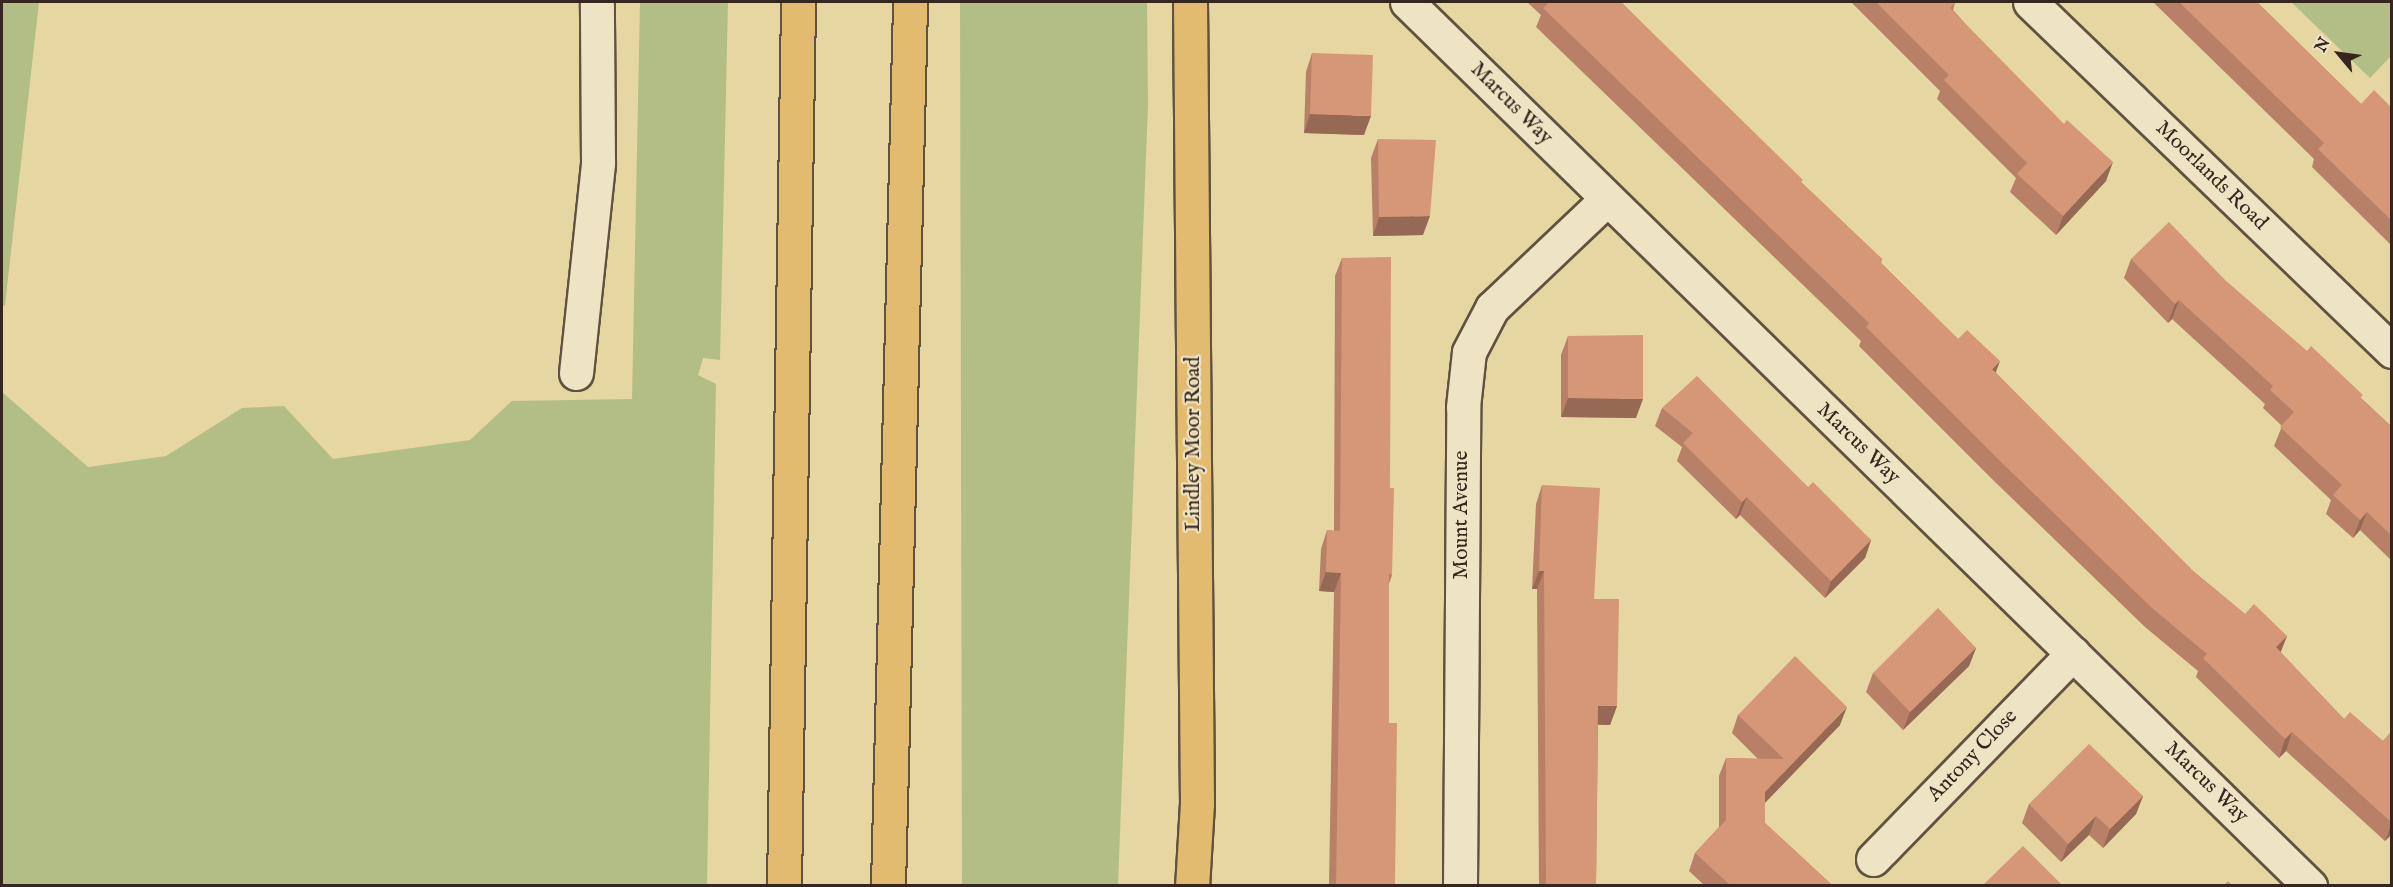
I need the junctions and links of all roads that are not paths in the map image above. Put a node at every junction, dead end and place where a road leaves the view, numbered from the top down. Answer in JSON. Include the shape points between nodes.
{"nodes":[{"id":1,"x":597,"y":2,"type":"edge"},
{"id":2,"x":798,"y":2,"type":"edge"},
{"id":3,"x":910,"y":2,"type":"edge"},
{"id":4,"x":1190,"y":2,"type":"edge"},
{"id":5,"x":1407,"y":2,"type":"edge"},
{"id":6,"x":2030,"y":2,"type":"edge"},
{"id":7,"x":1607,"y":199,"type":"junction"},
{"id":8,"x":2391,"y":351,"type":"edge"},
{"id":9,"x":576,"y":373,"type":"dead end"},
{"id":10,"x":2073,"y":653,"type":"junction"},
{"id":11,"x":1873,"y":859,"type":"dead end"},
{"id":12,"x":784,"y":885,"type":"edge"},
{"id":13,"x":888,"y":885,"type":"edge"},
{"id":14,"x":1192,"y":885,"type":"edge"},
{"id":15,"x":1460,"y":885,"type":"edge"},
{"id":16,"x":2310,"y":885,"type":"edge"}],
"edges":[{"from":1,"to":9,"type":"street","via":[[598,162]]},
{"from":2,"to":12,"type":"main road"},
{"from":3,"to":13,"type":"main road"},
{"from":4,"to":14,"type":"main road","name":"Lindley Moor Road","via":[[1197,803]]},
{"from":5,"to":7,"type":"street","name":"Marcus Way"},
{"from":6,"to":8,"type":"street","name":"Moorlands Road"},
{"from":7,"to":10,"type":"street","name":"Marcus Way"},
{"from":7,"to":15,"type":"street","name":"Mount Avenue","via":[[1492,309],[1469,352],[1463,407]]},
{"from":10,"to":11,"type":"street","name":"Antony Close"},
{"from":10,"to":16,"type":"street","name":"Marcus Way"}]}
